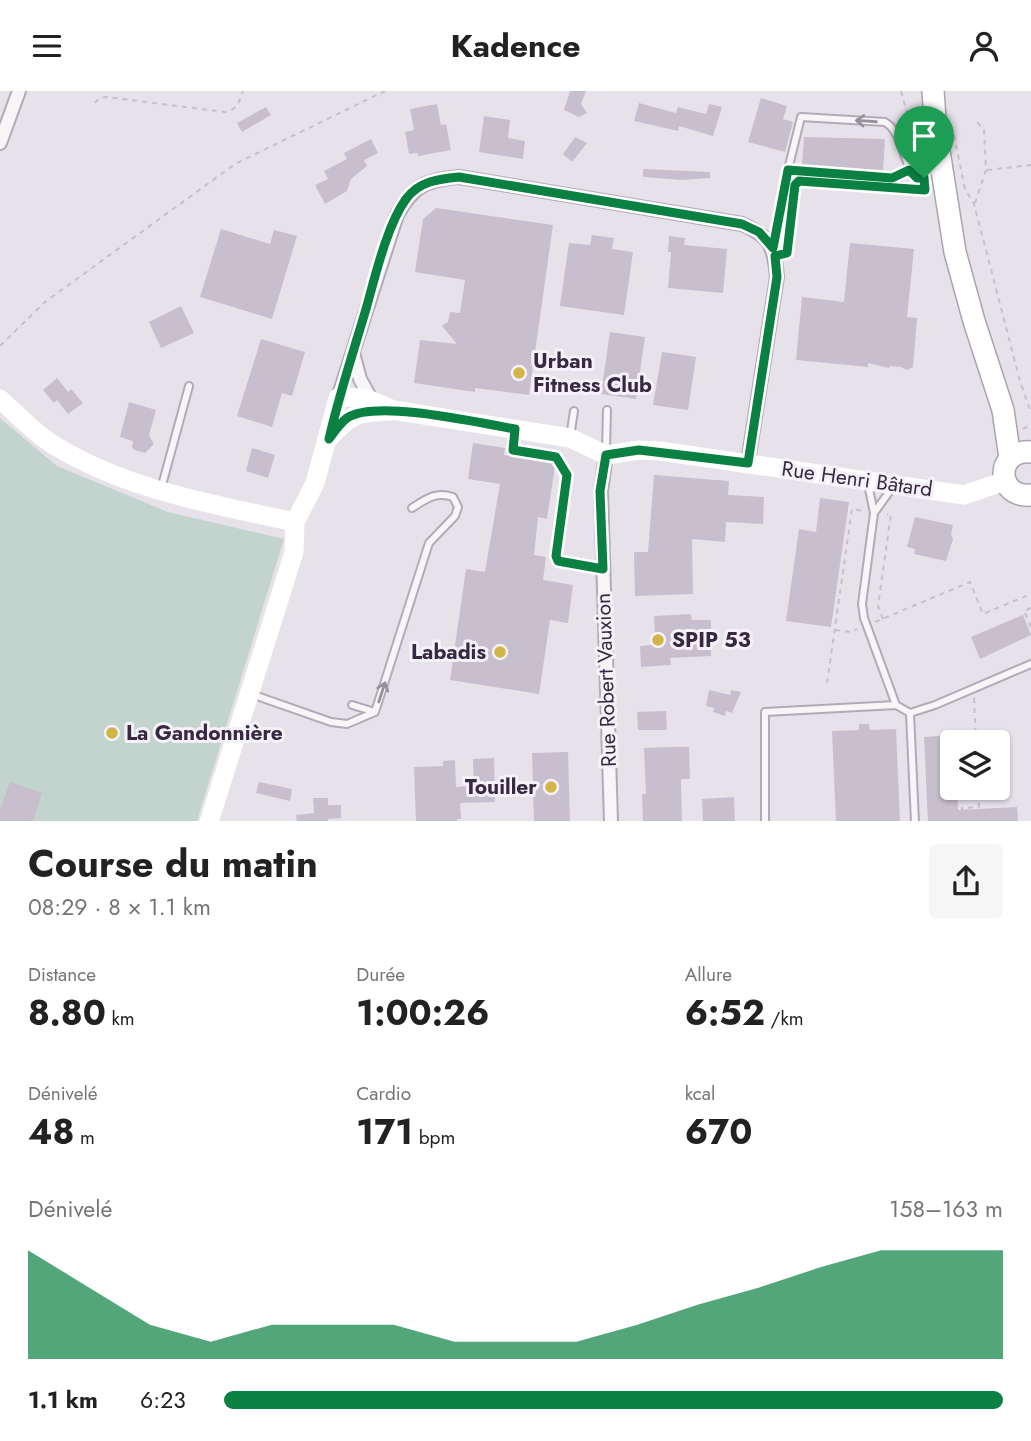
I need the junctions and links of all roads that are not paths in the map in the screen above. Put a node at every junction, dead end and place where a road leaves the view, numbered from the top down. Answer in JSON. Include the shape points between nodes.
{"nodes":[{"id":1,"x":19,"y":91,"type":"edge"},
{"id":2,"x":933,"y":91,"type":"edge"},
{"id":3,"x":936,"y":131,"type":"junction"},
{"id":4,"x":0,"y":143,"type":"edge"},
{"id":5,"x":788,"y":170,"type":"junction"},
{"id":6,"x":909,"y":170,"type":"junction"},
{"id":7,"x":774,"y":252,"type":"junction"},
{"id":8,"x":353,"y":352,"type":"junction"},
{"id":9,"x":190,"y":386,"type":"dead end"},
{"id":10,"x":356,"y":393,"type":"junction"},
{"id":11,"x":0,"y":398,"type":"edge"},
{"id":12,"x":393,"y":410,"type":"junction"},
{"id":13,"x":607,"y":410,"type":"dead end"},
{"id":14,"x":1003,"y":410,"type":"junction"},
{"id":15,"x":574,"y":411,"type":"dead end"},
{"id":16,"x":346,"y":419,"type":"junction"},
{"id":17,"x":515,"y":429,"type":"junction"},
{"id":18,"x":570,"y":438,"type":"junction"},
{"id":19,"x":329,"y":439,"type":"junction"},
{"id":20,"x":1031,"y":446,"type":"edge"},
{"id":21,"x":606,"y":455,"type":"junction"},
{"id":22,"x":1021,"y":455,"type":"edge"},
{"id":23,"x":748,"y":463,"type":"junction"},
{"id":24,"x":867,"y":481,"type":"junction"},
{"id":25,"x":1005,"y":481,"type":"junction"},
{"id":26,"x":894,"y":484,"type":"junction"},
{"id":27,"x":161,"y":492,"type":"junction"},
{"id":28,"x":1029,"y":499,"type":"edge"},
{"id":29,"x":412,"y":508,"type":"dead end"},
{"id":30,"x":874,"y":513,"type":"junction"},
{"id":31,"x":295,"y":522,"type":"junction"},
{"id":32,"x":603,"y":569,"type":"junction"},
{"id":33,"x":1031,"y":664,"type":"edge"},
{"id":34,"x":250,"y":693,"type":"junction"},
{"id":35,"x":352,"y":705,"type":"dead end"},
{"id":36,"x":896,"y":705,"type":"junction"},
{"id":37,"x":375,"y":712,"type":"junction"},
{"id":38,"x":910,"y":713,"type":"junction"},
{"id":39,"x":208,"y":821,"type":"edge"},
{"id":40,"x":611,"y":821,"type":"edge"},
{"id":41,"x":765,"y":821,"type":"edge"},
{"id":42,"x":915,"y":821,"type":"edge"}],
"edges":[{"from":1,"to":4,"type":"street"},
{"from":2,"to":3,"type":"main road"},
{"from":3,"to":6,"type":"lane","via":[[930,172],[917,178]]},
{"from":3,"to":14,"type":"main road","via":[[955,252]]},
{"from":5,"to":6,"type":"lane","via":[[892,178]]},
{"from":6,"to":5,"type":"lane","one_way":true,"via":[[894,127],[886,122],[801,117]]},
{"from":5,"to":7,"type":"lane"},
{"from":7,"to":8,"type":"street","via":[[759,232],[742,224],[459,177],[439,179],[421,185],[397,215]]},
{"from":7,"to":23,"type":"street","via":[[777,277]]},
{"from":8,"to":10,"type":"street"},
{"from":8,"to":10,"type":"street"},
{"from":9,"to":27,"type":"lane"},
{"from":10,"to":12,"type":"street"},
{"from":10,"to":16,"type":"street"},
{"from":10,"to":19,"type":"street"},
{"from":11,"to":27,"type":"street","via":[[72,456]]},
{"from":12,"to":16,"type":"street"},
{"from":12,"to":17,"type":"street"},
{"from":13,"to":21,"type":"lane"},
{"from":14,"to":20,"type":"main road"},
{"from":14,"to":22,"type":"main road"},
{"from":15,"to":18,"type":"lane"},
{"from":16,"to":19,"type":"street"},
{"from":17,"to":18,"type":"street"},
{"from":17,"to":32,"type":"lane","via":[[513,450],[556,457],[567,475],[558,561]]},
{"from":18,"to":21,"type":"street"},
{"from":19,"to":31,"type":"street"},
{"from":21,"to":23,"type":"street","name":"Rue Henri Bâtard","via":[[639,450]]},
{"from":21,"to":32,"type":"street","name":"Rue Robert Vauxion","via":[[600,491]]},
{"from":22,"to":25,"type":"main road","via":[[1004,469]]},
{"from":23,"to":24,"type":"street","name":"Rue Henri Bâtard"},
{"from":24,"to":26,"type":"street","name":"Rue Henri Bâtard"},
{"from":24,"to":30,"type":"lane"},
{"from":25,"to":26,"type":"street","name":"Rue Henri Bâtard","via":[[964,495]]},
{"from":25,"to":28,"type":"main road","via":[[1012,491]]},
{"from":26,"to":30,"type":"lane"},
{"from":27,"to":31,"type":"street"},
{"from":37,"to":29,"type":"lane","one_way":true,"via":[[429,543],[458,507],[453,497],[440,494]]},
{"from":30,"to":36,"type":"lane","via":[[862,604]]},
{"from":31,"to":34,"type":"street","via":[[294,552]]},
{"from":32,"to":40,"type":"street","name":"Rue Robert Vauxion"},
{"from":33,"to":38,"type":"lane"},
{"from":34,"to":37,"type":"lane","via":[[331,722],[347,724]]},
{"from":34,"to":39,"type":"street"},
{"from":35,"to":37,"type":"lane"},
{"from":36,"to":38,"type":"lane"},
{"from":36,"to":41,"type":"lane","via":[[765,712]]},
{"from":38,"to":42,"type":"lane"}]}
